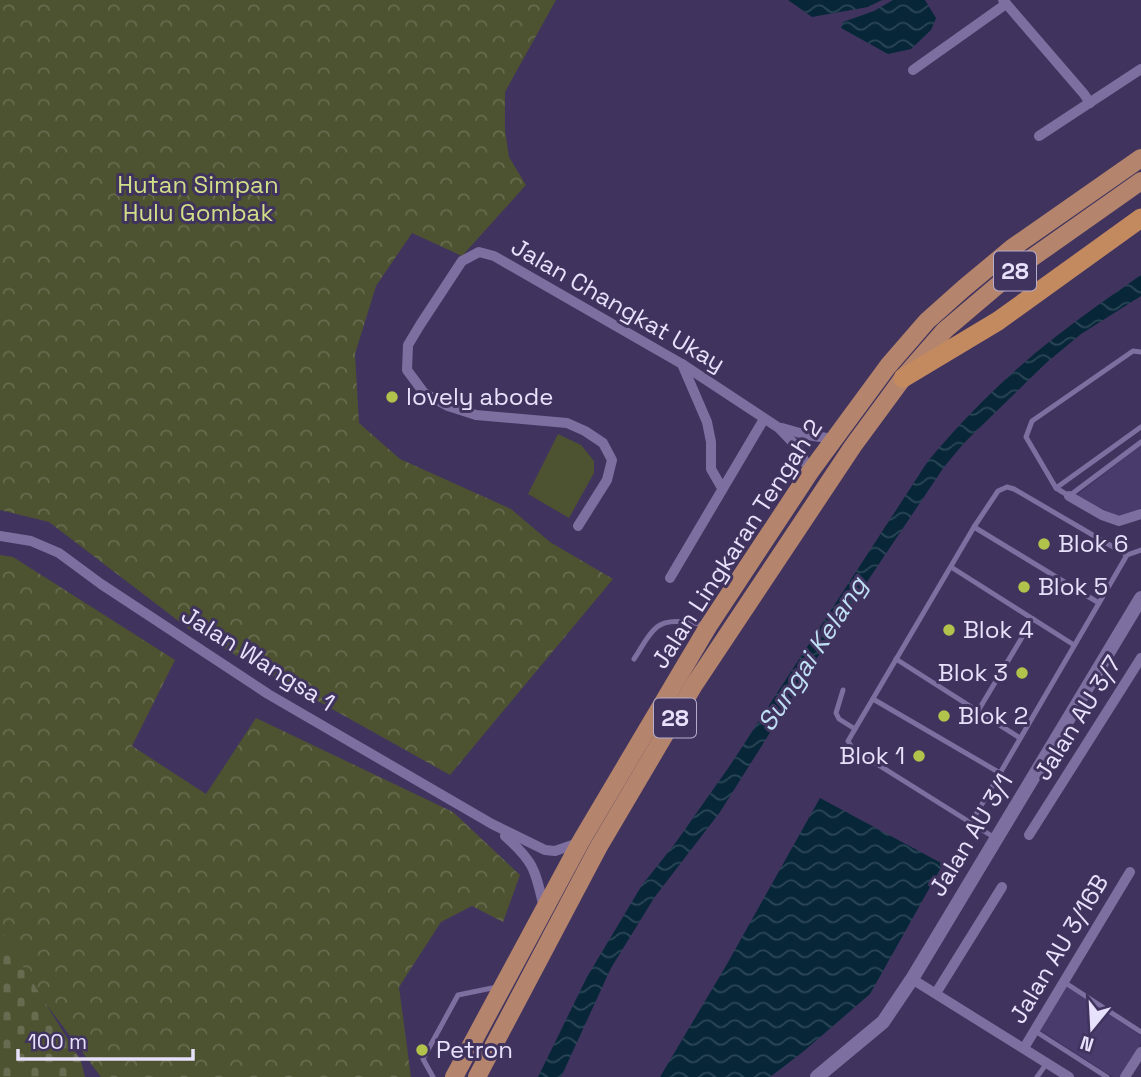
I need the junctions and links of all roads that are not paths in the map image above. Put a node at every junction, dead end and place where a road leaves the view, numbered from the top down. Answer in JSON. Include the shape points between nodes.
{"nodes":[{"id":1,"x":1004,"y":2,"type":"edge"},
{"id":2,"x":1141,"y":69,"type":"edge"},
{"id":3,"x":913,"y":70,"type":"dead end"},
{"id":4,"x":1090,"y":103,"type":"junction"},
{"id":5,"x":1039,"y":136,"type":"dead end"},
{"id":6,"x":1141,"y":158,"type":"edge"},
{"id":7,"x":1141,"y":181,"type":"edge"},
{"id":8,"x":1141,"y":218,"type":"edge"},
{"id":9,"x":1141,"y":352,"type":"edge"},
{"id":10,"x":682,"y":364,"type":"junction"},
{"id":11,"x":903,"y":378,"type":"junction"},
{"id":12,"x":764,"y":419,"type":"junction"},
{"id":13,"x":1141,"y":427,"type":"edge"},
{"id":14,"x":779,"y":428,"type":"junction"},
{"id":15,"x":834,"y":439,"type":"junction"},
{"id":16,"x":1141,"y":442,"type":"edge"},
{"id":17,"x":810,"y":472,"type":"junction"},
{"id":18,"x":722,"y":488,"type":"junction"},
{"id":19,"x":1056,"y":488,"type":"junction"},
{"id":20,"x":1069,"y":496,"type":"junction"},
{"id":21,"x":1141,"y":514,"type":"edge"},
{"id":22,"x":578,"y":526,"type":"dead end"},
{"id":23,"x":974,"y":527,"type":"junction"},
{"id":24,"x":0,"y":536,"type":"edge"},
{"id":25,"x":1141,"y":550,"type":"edge"},
{"id":26,"x":1127,"y":555,"type":"junction"},
{"id":27,"x":951,"y":568,"type":"junction"},
{"id":28,"x":670,"y":578,"type":"dead end"},
{"id":29,"x":1141,"y":598,"type":"edge"},
{"id":30,"x":1099,"y":604,"type":"junction"},
{"id":31,"x":1033,"y":619,"type":"junction"},
{"id":32,"x":709,"y":625,"type":"junction"},
{"id":33,"x":1074,"y":645,"type":"junction"},
{"id":34,"x":1141,"y":658,"type":"edge"},
{"id":35,"x":634,"y":659,"type":"dead end"},
{"id":36,"x":896,"y":659,"type":"junction"},
{"id":37,"x":843,"y":691,"type":"dead end"},
{"id":38,"x":873,"y":699,"type":"junction"},
{"id":39,"x":978,"y":711,"type":"junction"},
{"id":40,"x":855,"y":729,"type":"junction"},
{"id":41,"x":1020,"y":738,"type":"junction"},
{"id":42,"x":1000,"y":773,"type":"junction"},
{"id":43,"x":971,"y":823,"type":"junction"},
{"id":44,"x":492,"y":824,"type":"junction"},
{"id":45,"x":1029,"y":835,"type":"dead end"},
{"id":46,"x":995,"y":838,"type":"junction"},
{"id":47,"x":581,"y":841,"type":"junction"},
{"id":48,"x":1130,"y":872,"type":"dead end"},
{"id":49,"x":1002,"y":887,"type":"dead end"},
{"id":50,"x":544,"y":910,"type":"junction"},
{"id":51,"x":912,"y":979,"type":"junction"},
{"id":52,"x":1064,"y":982,"type":"junction"},
{"id":53,"x":503,"y":986,"type":"junction"},
{"id":54,"x":936,"y":993,"type":"junction"},
{"id":55,"x":1035,"y":1031,"type":"junction"},
{"id":56,"x":1141,"y":1032,"type":"edge"},
{"id":57,"x":1024,"y":1048,"type":"junction"},
{"id":58,"x":1141,"y":1052,"type":"edge"},
{"id":59,"x":1047,"y":1063,"type":"junction"},
{"id":60,"x":433,"y":1077,"type":"edge"},
{"id":61,"x":454,"y":1077,"type":"edge"},
{"id":62,"x":477,"y":1077,"type":"edge"},
{"id":63,"x":817,"y":1077,"type":"edge"},
{"id":64,"x":1037,"y":1077,"type":"edge"},
{"id":65,"x":1069,"y":1077,"type":"edge"},
{"id":66,"x":1107,"y":1077,"type":"edge"},
{"id":67,"x":1125,"y":1077,"type":"edge"}],
"edges":[{"from":1,"to":3,"type":"street"},
{"from":1,"to":4,"type":"street"},
{"from":2,"to":4,"type":"street"},
{"from":4,"to":5,"type":"street"},
{"from":6,"to":15,"type":"highway","name":"Jalan Lingkaran Tengah 2","number":"28","via":[[1012,248],[936,312],[888,366]]},
{"from":7,"to":11,"type":"highway","name":"Jalan Lingkaran Tengah 2","number":"28","via":[[1020,267],[945,330]]},
{"from":8,"to":11,"type":"highway","via":[[998,321]]},
{"from":9,"to":19,"type":"lane","via":[[1133,351],[1032,421],[1026,437]]},
{"from":10,"to":12,"type":"street","name":"Jalan Changkat Ukay"},
{"from":10,"to":18,"type":"street","via":[[707,422],[711,470]]},
{"from":10,"to":22,"type":"street","name":"Jalan Changkat Ukay","via":[[494,256],[479,252],[462,261],[420,325],[408,345],[407,370],[424,393],[476,415],[567,424],[603,443],[612,460],[607,480]]},
{"from":11,"to":62,"type":"highway","name":"Jalan Lingkaran Tengah 2","number":"28","via":[[694,685],[598,848]]},
{"from":12,"to":14,"type":"street","name":"Jalan Changkat Ukay"},
{"from":12,"to":18,"type":"street"},
{"from":13,"to":19,"type":"lane"},
{"from":14,"to":15,"type":"street","name":"Jalan Changkat Ukay"},
{"from":14,"to":17,"type":"street","name":"Jalan Changkat Ukay","via":[[798,448]]},
{"from":15,"to":17,"type":"highway","name":"Jalan Lingkaran Tengah 2","number":"28"},
{"from":16,"to":20,"type":"lane"},
{"from":17,"to":32,"type":"highway","name":"Jalan Lingkaran Tengah 2","number":"28"},
{"from":18,"to":28,"type":"street"},
{"from":19,"to":20,"type":"lane"},
{"from":20,"to":21,"type":"street","via":[[1119,521]]},
{"from":23,"to":26,"type":"lane","via":[[998,491],[1007,487]]},
{"from":23,"to":27,"type":"lane"},
{"from":23,"to":30,"type":"lane"},
{"from":24,"to":44,"type":"street","name":"Jalan Wangsa 1","via":[[31,541],[59,553],[268,694]]},
{"from":25,"to":26,"type":"lane"},
{"from":26,"to":30,"type":"lane"},
{"from":27,"to":31,"type":"lane"},
{"from":27,"to":36,"type":"lane"},
{"from":29,"to":46,"type":"main road","name":"Jalan AU 3/1"},
{"from":30,"to":33,"type":"lane"},
{"from":31,"to":33,"type":"lane"},
{"from":31,"to":39,"type":"lane"},
{"from":32,"to":35,"type":"lane","via":[[663,623]]},
{"from":32,"to":47,"type":"highway","name":"Jalan Lingkaran Tengah 2","number":"28"},
{"from":33,"to":41,"type":"lane"},
{"from":34,"to":45,"type":"street","name":"Jalan AU 3/7"},
{"from":36,"to":38,"type":"lane"},
{"from":36,"to":39,"type":"lane"},
{"from":37,"to":40,"type":"lane","via":[[836,713]]},
{"from":38,"to":40,"type":"lane"},
{"from":38,"to":42,"type":"lane"},
{"from":39,"to":41,"type":"lane"},
{"from":40,"to":43,"type":"lane","via":[[848,741],[853,749]]},
{"from":41,"to":42,"type":"lane"},
{"from":42,"to":43,"type":"lane"},
{"from":43,"to":46,"type":"lane"},
{"from":44,"to":47,"type":"street","name":"Jalan Wangsa 1","via":[[545,850]]},
{"from":44,"to":50,"type":"street","name":"Jalan Wangsa 1","via":[[531,863]]},
{"from":46,"to":51,"type":"main road","name":"Jalan AU 3/1"},
{"from":47,"to":50,"type":"highway","name":"Jalan Lingkaran Tengah 2","number":"28"},
{"from":48,"to":52,"type":"street","name":"Jalan AU 3/16B"},
{"from":49,"to":54,"type":"street"},
{"from":50,"to":53,"type":"highway","name":"Jalan Lingkaran Tengah 2","number":"28"},
{"from":51,"to":54,"type":"street"},
{"from":51,"to":63,"type":"main road","name":"Jalan AU 3/1","via":[[883,1023]]},
{"from":52,"to":55,"type":"street","name":"Jalan AU 3/16B"},
{"from":52,"to":56,"type":"lane"},
{"from":53,"to":60,"type":"lane","via":[[458,995],[423,1059]]},
{"from":53,"to":61,"type":"highway","name":"Jalan Lingkaran Tengah 2","number":"28"},
{"from":54,"to":57,"type":"street"},
{"from":55,"to":57,"type":"street","name":"Jalan AU 3/16B"},
{"from":55,"to":66,"type":"lane"},
{"from":57,"to":59,"type":"street"},
{"from":58,"to":67,"type":"street"},
{"from":59,"to":64,"type":"lane"},
{"from":59,"to":65,"type":"street"}]}
